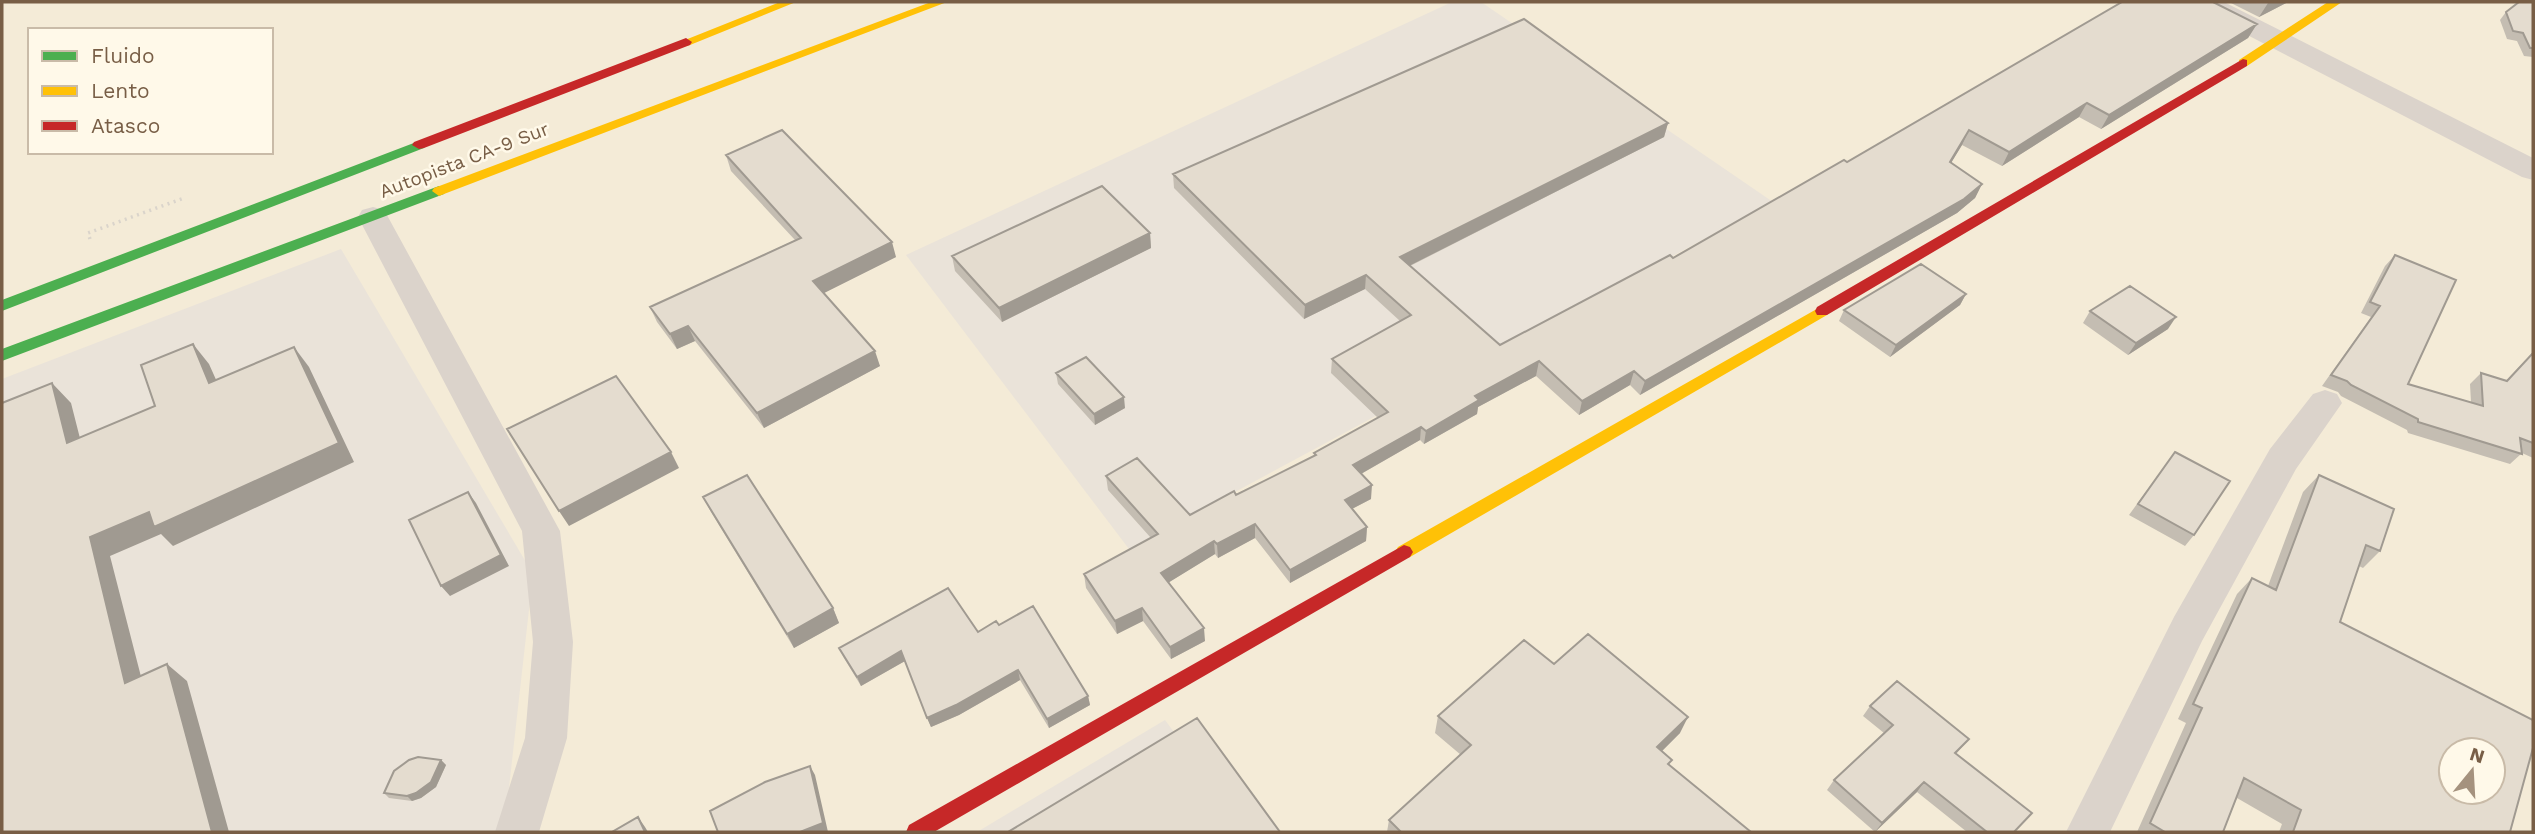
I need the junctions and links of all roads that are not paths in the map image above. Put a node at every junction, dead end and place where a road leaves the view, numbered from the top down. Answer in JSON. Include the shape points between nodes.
{"nodes":[{"id":1,"x":790,"y":2,"type":"edge"},
{"id":2,"x":941,"y":2,"type":"edge"},
{"id":3,"x":2204,"y":2,"type":"edge"},
{"id":4,"x":2336,"y":2,"type":"edge"},
{"id":5,"x":2280,"y":41,"type":"junction"},
{"id":6,"x":417,"y":145,"type":"junction"},
{"id":7,"x":2533,"y":170,"type":"edge"},
{"id":8,"x":370,"y":199,"type":"junction"},
{"id":9,"x":2,"y":306,"type":"edge"},
{"id":10,"x":2,"y":355,"type":"edge"},
{"id":11,"x":2325,"y":403,"type":"dead end"},
{"id":12,"x":517,"y":832,"type":"edge"},
{"id":13,"x":916,"y":832,"type":"edge"},
{"id":14,"x":2088,"y":832,"type":"edge"}],
"edges":[{"from":1,"to":6,"type":"main road","name":"Autopista CA-9 Sur"},
{"from":2,"to":8,"type":"main road","name":"Autopista CA-9 Sur"},
{"from":3,"to":5,"type":"street"},
{"from":4,"to":5,"type":"main road"},
{"from":5,"to":7,"type":"street"},
{"from":5,"to":13,"type":"main road","via":[[1760,348]]},
{"from":6,"to":8,"type":"main road","via":[[391,159]]},
{"from":6,"to":9,"type":"main road","name":"Autopista CA-9 Sur"},
{"from":8,"to":10,"type":"main road","name":"Autopista CA-9 Sur"},
{"from":8,"to":12,"type":"street","via":[[541,531],[553,642],[546,738]]},
{"from":11,"to":14,"type":"street","via":[[2283,459],[2195,617]]}]}
